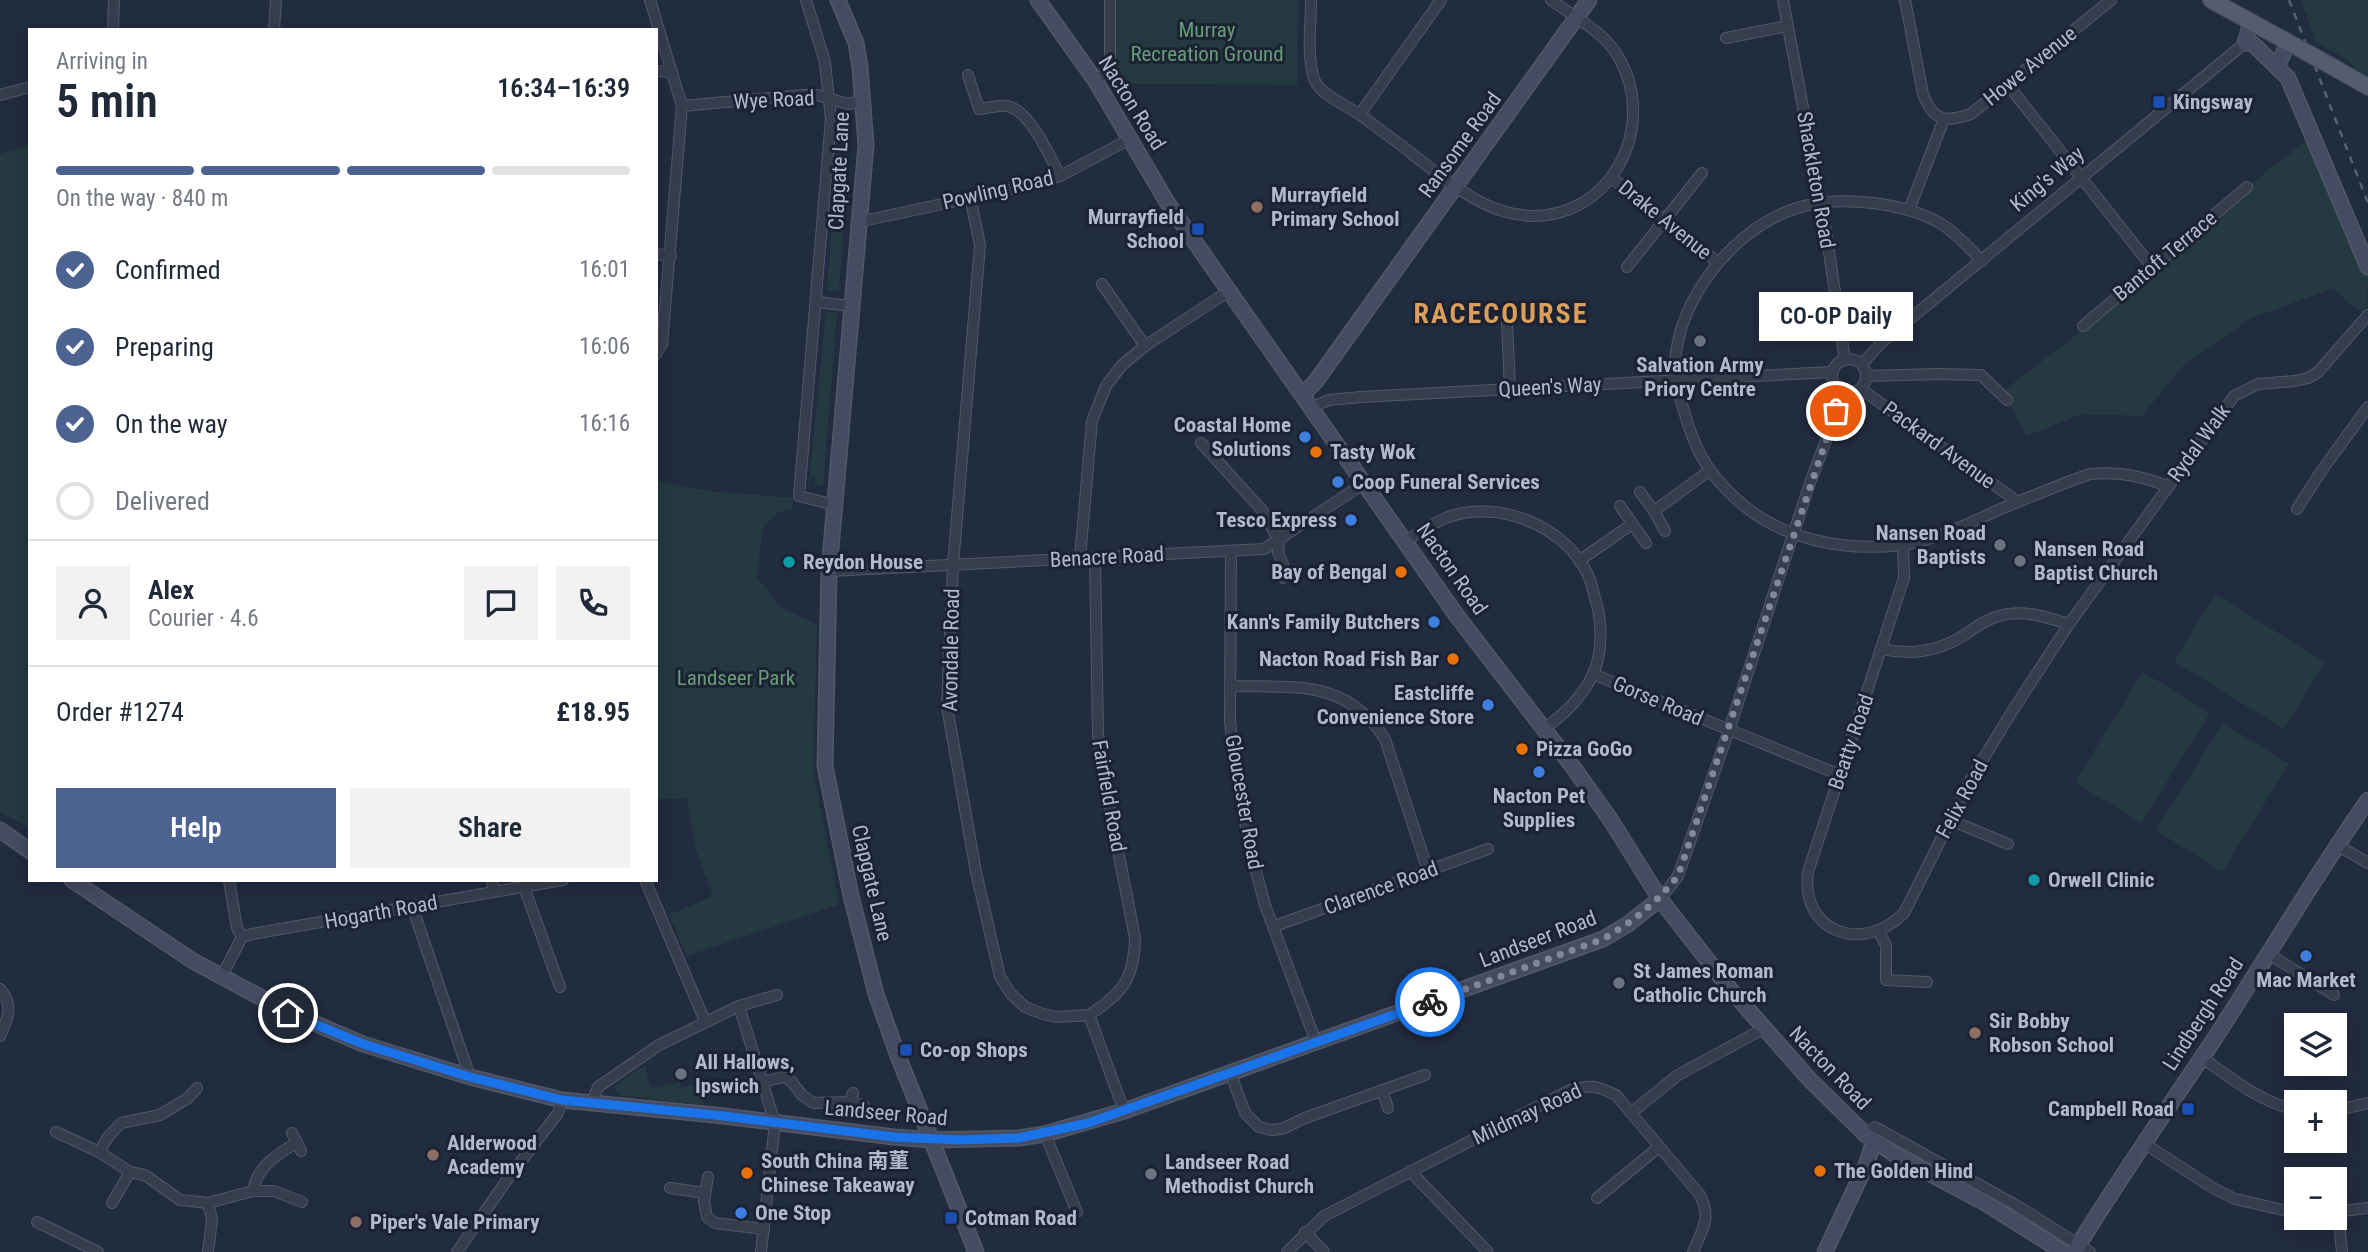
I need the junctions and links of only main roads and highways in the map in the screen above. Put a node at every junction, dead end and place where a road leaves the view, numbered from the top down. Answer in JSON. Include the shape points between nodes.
{"nodes":[{"id":1,"x":2211,"y":0,"type":"edge"},
{"id":2,"x":2368,"y":86,"type":"edge"}],
"edges":[{"from":1,"to":2,"type":"main road","bridge":true}]}
